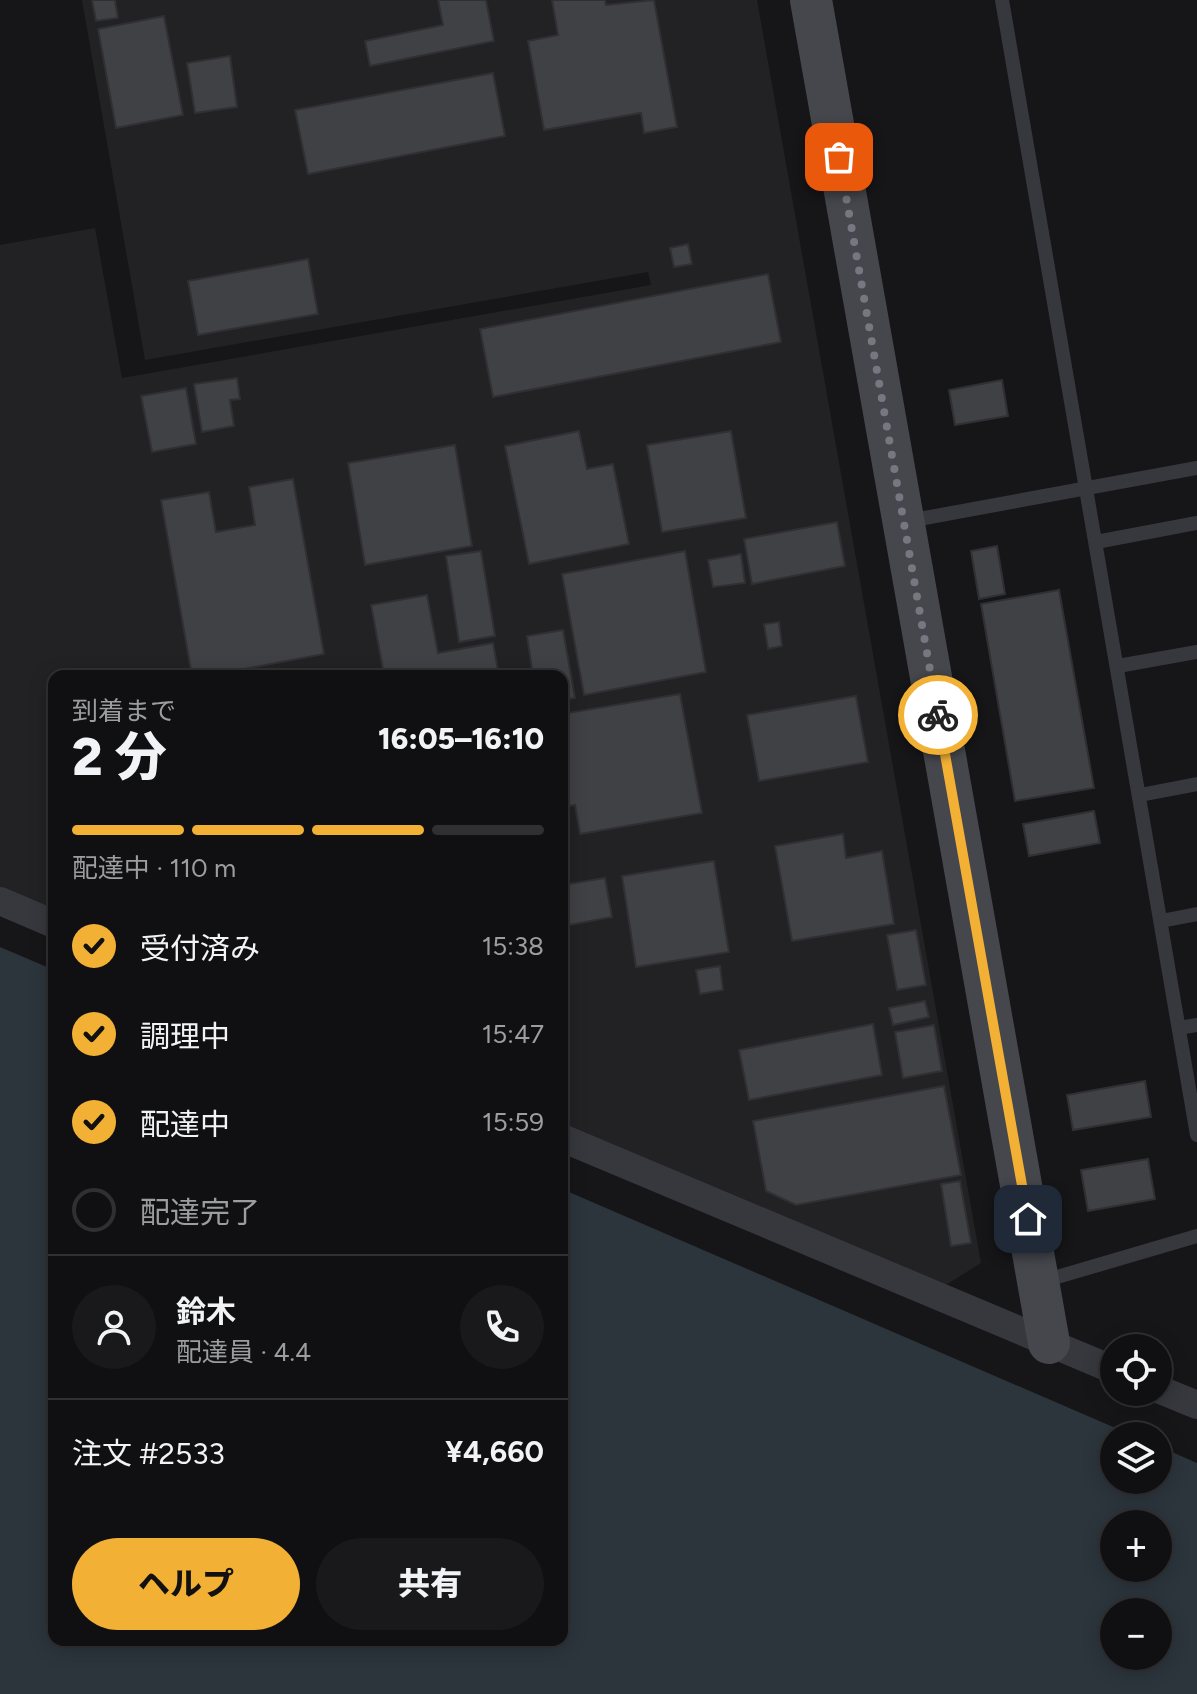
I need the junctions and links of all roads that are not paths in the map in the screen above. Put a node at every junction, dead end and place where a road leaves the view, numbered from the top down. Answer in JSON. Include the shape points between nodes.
{"nodes":[{"id":1,"x":811,"y":0,"type":"edge"},
{"id":2,"x":1002,"y":0,"type":"edge"},
{"id":3,"x":1197,"y":468,"type":"edge"},
{"id":4,"x":1087,"y":488,"type":"junction"},
{"id":5,"x":904,"y":521,"type":"junction"},
{"id":6,"x":1197,"y":523,"type":"edge"},
{"id":7,"x":1096,"y":542,"type":"junction"},
{"id":8,"x":1197,"y":652,"type":"edge"},
{"id":9,"x":1118,"y":666,"type":"junction"},
{"id":10,"x":1197,"y":784,"type":"edge"},
{"id":11,"x":1140,"y":795,"type":"junction"},
{"id":12,"x":0,"y":901,"type":"edge"},
{"id":13,"x":1197,"y":914,"type":"edge"},
{"id":14,"x":48,"y":921,"type":"edge"},
{"id":15,"x":1161,"y":921,"type":"junction"},
{"id":16,"x":1197,"y":1025,"type":"edge"},
{"id":17,"x":1179,"y":1028,"type":"junction"},
{"id":18,"x":1197,"y":1135,"type":"edge"},
{"id":19,"x":568,"y":1141,"type":"edge"},
{"id":20,"x":1197,"y":1236,"type":"edge"},
{"id":21,"x":1039,"y":1282,"type":"junction"},
{"id":22,"x":1049,"y":1343,"type":"junction"},
{"id":23,"x":1100,"y":1364,"type":"edge"},
{"id":24,"x":1172,"y":1395,"type":"edge"},
{"id":25,"x":1197,"y":1405,"type":"edge"}],
"edges":[{"from":1,"to":5,"type":"street"},
{"from":2,"to":4,"type":"lane"},
{"from":3,"to":4,"type":"lane"},
{"from":4,"to":5,"type":"lane"},
{"from":4,"to":7,"type":"lane"},
{"from":5,"to":21,"type":"street"},
{"from":6,"to":7,"type":"lane"},
{"from":7,"to":9,"type":"lane"},
{"from":8,"to":9,"type":"lane"},
{"from":9,"to":11,"type":"lane"},
{"from":10,"to":11,"type":"lane"},
{"from":11,"to":15,"type":"lane"},
{"from":12,"to":14,"type":"street"},
{"from":13,"to":15,"type":"lane"},
{"from":15,"to":17,"type":"lane"},
{"from":16,"to":17,"type":"lane"},
{"from":17,"to":18,"type":"lane"},
{"from":19,"to":22,"type":"street"},
{"from":20,"to":21,"type":"lane"},
{"from":21,"to":22,"type":"street"},
{"from":22,"to":23,"type":"street"},
{"from":24,"to":25,"type":"street"}]}
